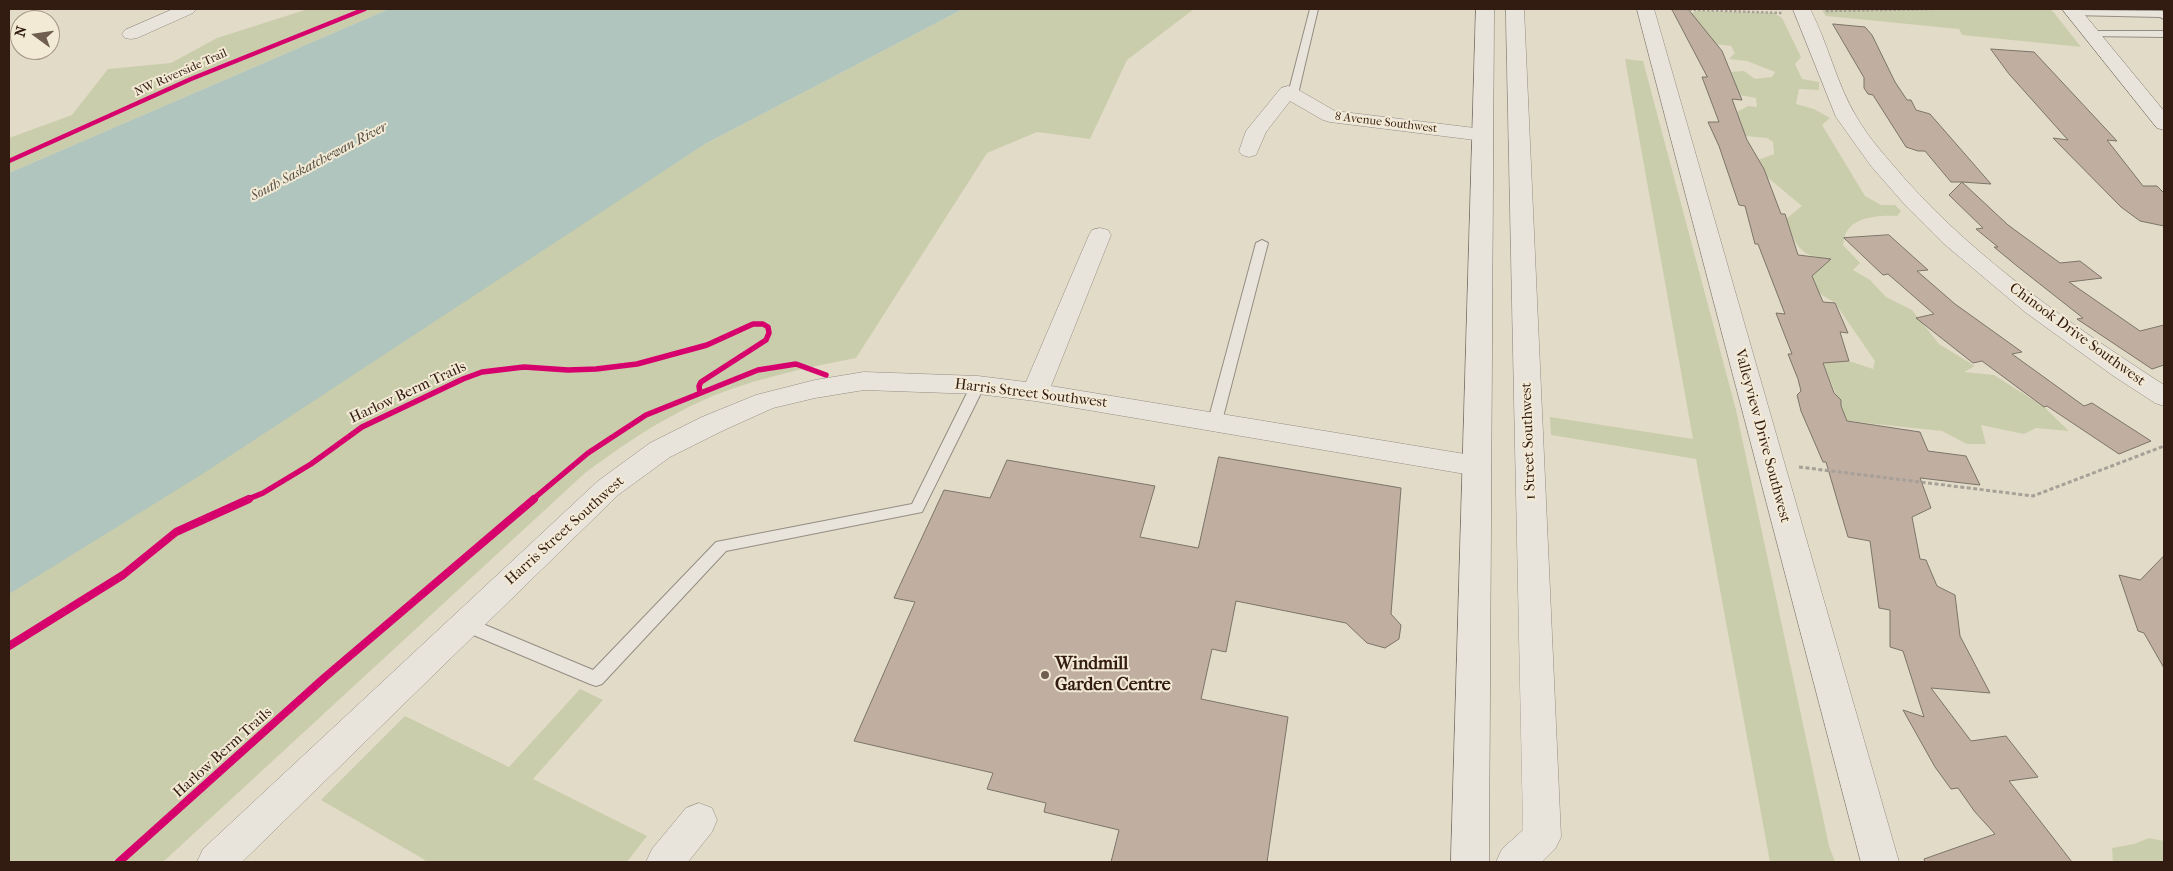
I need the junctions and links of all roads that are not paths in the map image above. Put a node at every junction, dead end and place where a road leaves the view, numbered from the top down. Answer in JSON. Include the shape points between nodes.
{"nodes":[{"id":1,"x":187,"y":9,"type":"edge"},
{"id":2,"x":1314,"y":9,"type":"edge"},
{"id":3,"x":1485,"y":9,"type":"edge"},
{"id":4,"x":1515,"y":9,"type":"edge"},
{"id":5,"x":1645,"y":9,"type":"edge"},
{"id":6,"x":1801,"y":9,"type":"edge"},
{"id":7,"x":2073,"y":11,"type":"edge"},
{"id":8,"x":2164,"y":16,"type":"edge"},
{"id":9,"x":131,"y":34,"type":"dead end"},
{"id":10,"x":2092,"y":34,"type":"junction"},
{"id":11,"x":2164,"y":34,"type":"edge"},
{"id":12,"x":1293,"y":94,"type":"junction"},
{"id":13,"x":2164,"y":124,"type":"edge"},
{"id":14,"x":1483,"y":135,"type":"junction"},
{"id":15,"x":1249,"y":151,"type":"dead end"},
{"id":16,"x":1100,"y":235,"type":"dead end"},
{"id":17,"x":1262,"y":243,"type":"dead end"},
{"id":18,"x":978,"y":385,"type":"junction"},
{"id":19,"x":1035,"y":392,"type":"junction"},
{"id":20,"x":2164,"y":397,"type":"edge"},
{"id":21,"x":1216,"y":421,"type":"junction"},
{"id":22,"x":1477,"y":466,"type":"junction"},
{"id":23,"x":465,"y":624,"type":"junction"},
{"id":24,"x":699,"y":820,"type":"dead end"},
{"id":25,"x":216,"y":862,"type":"edge"},
{"id":26,"x":665,"y":862,"type":"edge"},
{"id":27,"x":1470,"y":862,"type":"edge"},
{"id":28,"x":1515,"y":862,"type":"edge"},
{"id":29,"x":1880,"y":862,"type":"edge"}],
"edges":[{"from":1,"to":9,"type":"street"},
{"from":2,"to":12,"type":"lane"},
{"from":3,"to":14,"type":"street"},
{"from":4,"to":28,"type":"street","name":"1 Street Southwest","via":[[1542,837]]},
{"from":5,"to":29,"type":"street","name":"Valleyview Drive Southwest"},
{"from":6,"to":20,"type":"street","name":"Chinook Drive Southwest","via":[[1847,119],[1919,206],[2035,309]]},
{"from":7,"to":8,"type":"lane"},
{"from":7,"to":10,"type":"street"},
{"from":10,"to":11,"type":"lane"},
{"from":10,"to":13,"type":"street"},
{"from":12,"to":14,"type":"street","name":"8 Avenue Southwest","via":[[1330,116]]},
{"from":12,"to":15,"type":"street","via":[[1288,92],[1256,131]]},
{"from":14,"to":22,"type":"street"},
{"from":16,"to":19,"type":"street"},
{"from":17,"to":21,"type":"lane"},
{"from":18,"to":19,"type":"street","name":"Harris Street Southwest"},
{"from":18,"to":23,"type":"street","name":"Harris Street Southwest","via":[[864,381],[815,388],[765,401],[712,424],[660,450],[608,488]]},
{"from":18,"to":23,"type":"lane","via":[[916,508],[721,546],[596,680]]},
{"from":19,"to":21,"type":"street","name":"Harris Street Southwest"},
{"from":21,"to":22,"type":"street","name":"Harris Street Southwest"},
{"from":22,"to":27,"type":"street"},
{"from":23,"to":25,"type":"street","name":"Harris Street Southwest"},
{"from":24,"to":26,"type":"street"}]}
